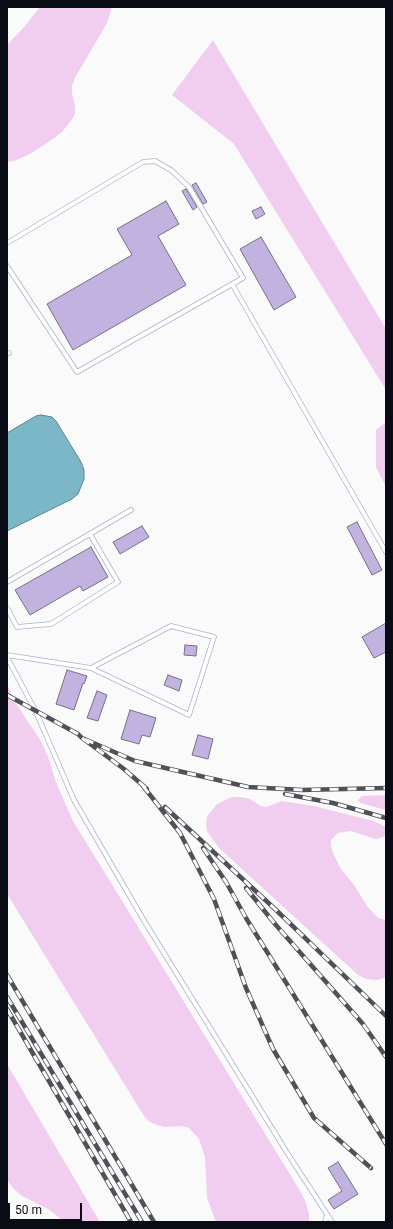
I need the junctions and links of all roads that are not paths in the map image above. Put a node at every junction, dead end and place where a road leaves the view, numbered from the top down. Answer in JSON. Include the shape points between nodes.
{"nodes":[{"id":1,"x":7,"y":243,"type":"edge"},
{"id":2,"x":7,"y":266,"type":"edge"},
{"id":3,"x":232,"y":284,"type":"junction"},
{"id":4,"x":131,"y":510,"type":"dead end"},
{"id":5,"x":90,"y":534,"type":"junction"},
{"id":6,"x":386,"y":552,"type":"edge"},
{"id":7,"x":7,"y":582,"type":"edge"},
{"id":8,"x":7,"y":608,"type":"edge"},
{"id":9,"x":7,"y":656,"type":"edge"},
{"id":10,"x":91,"y":668,"type":"junction"},
{"id":11,"x":327,"y":1215,"type":"junction"},
{"id":12,"x":324,"y":1222,"type":"edge"},
{"id":13,"x":332,"y":1222,"type":"edge"}],
"edges":[{"from":1,"to":3,"type":"lane","via":[[143,162],[155,161],[171,170],[189,187],[243,278]]},
{"from":2,"to":3,"type":"lane","via":[[77,372]]},
{"from":3,"to":6,"type":"lane"},
{"from":4,"to":5,"type":"lane"},
{"from":5,"to":7,"type":"lane"},
{"from":5,"to":8,"type":"lane","via":[[118,582],[51,624],[17,626]]},
{"from":9,"to":10,"type":"lane"},
{"from":9,"to":11,"type":"lane","via":[[36,712],[74,800],[143,918]]},
{"from":10,"to":10,"type":"lane","via":[[189,714],[214,637],[171,626]]},
{"from":11,"to":12,"type":"lane"},
{"from":11,"to":13,"type":"lane"}]}
